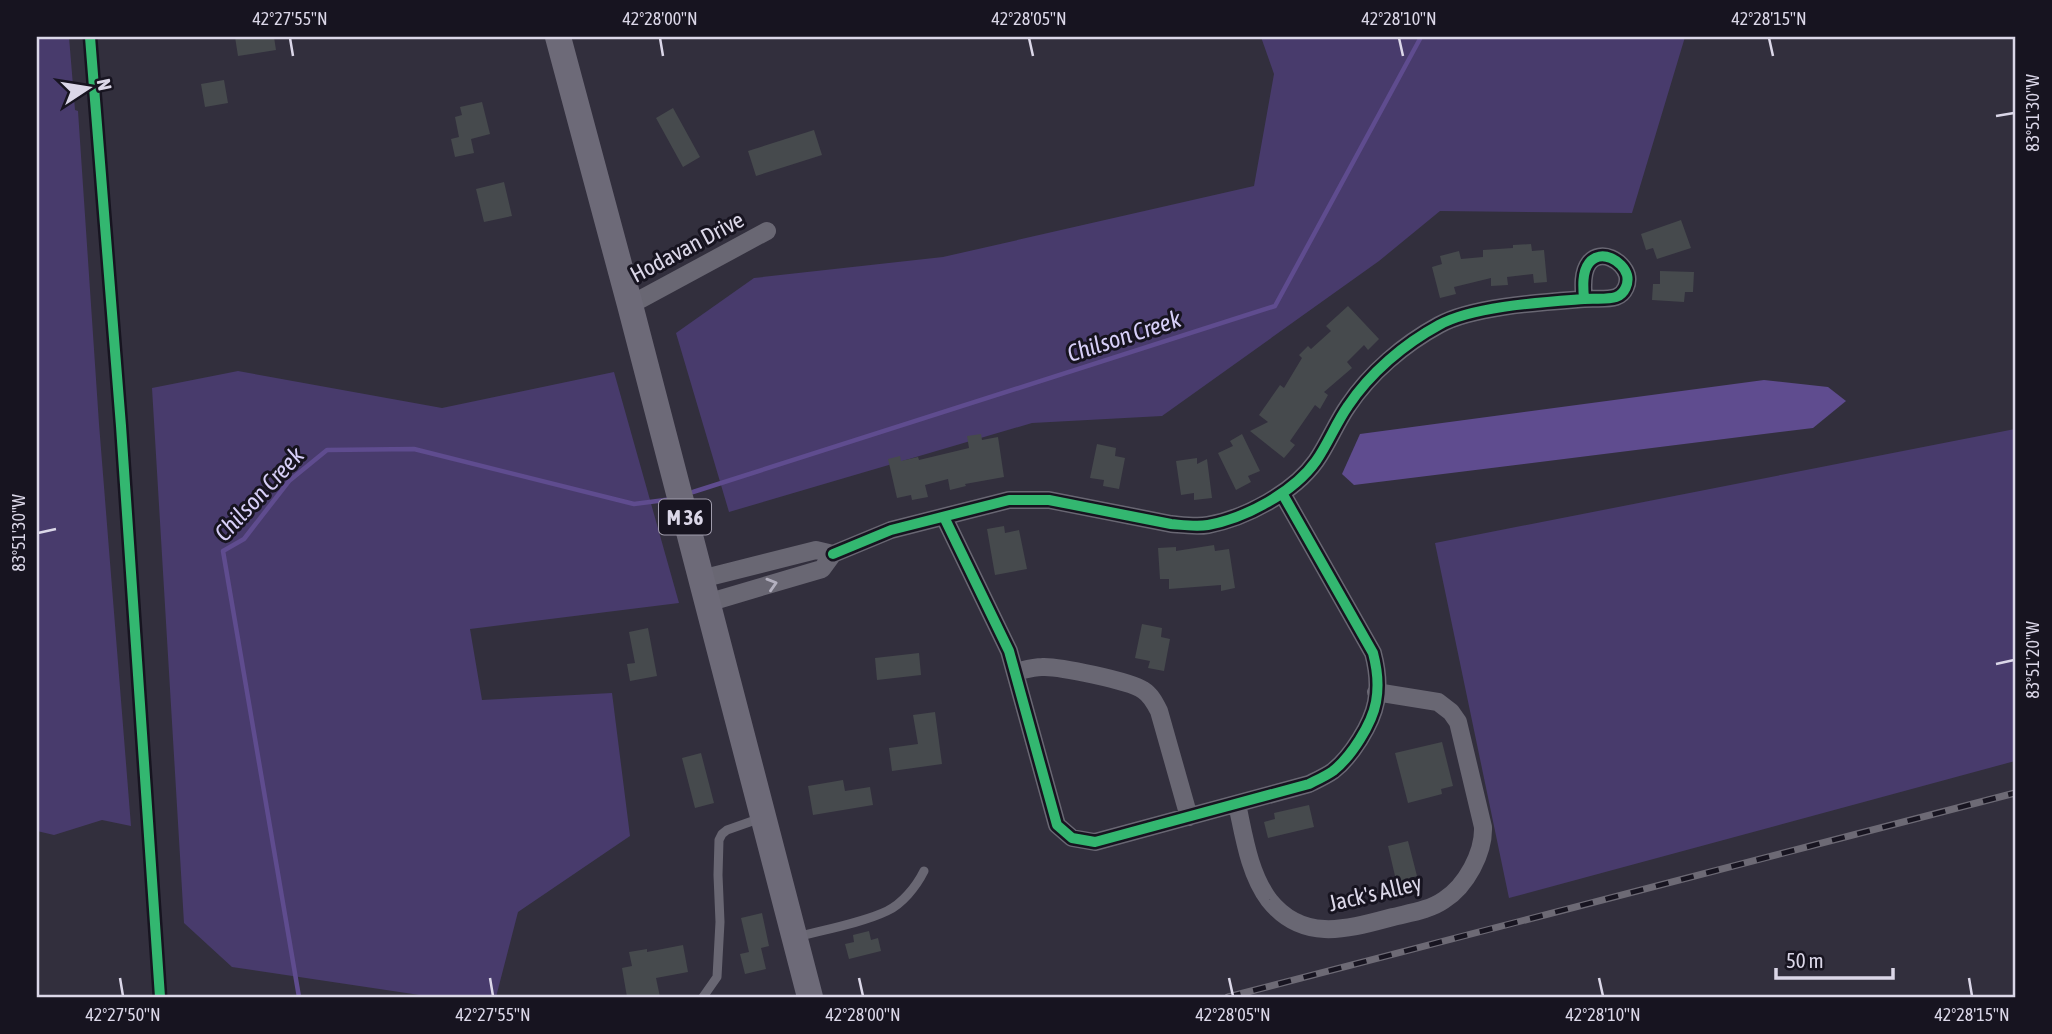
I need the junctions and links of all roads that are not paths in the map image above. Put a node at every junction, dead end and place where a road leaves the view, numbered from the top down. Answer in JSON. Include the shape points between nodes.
{"nodes":[{"id":1,"x":558,"y":37,"type":"edge"},
{"id":2,"x":768,"y":231,"type":"dead end"},
{"id":3,"x":1584,"y":299,"type":"dead end"},
{"id":4,"x":630,"y":306,"type":"junction"},
{"id":5,"x":1282,"y":493,"type":"junction"},
{"id":6,"x":944,"y":517,"type":"junction"},
{"id":7,"x":833,"y":554,"type":"junction"},
{"id":8,"x":704,"y":591,"type":"junction"},
{"id":9,"x":1015,"y":672,"type":"junction"},
{"id":10,"x":1376,"y":692,"type":"junction"},
{"id":11,"x":1237,"y":804,"type":"junction"},
{"id":12,"x":1189,"y":817,"type":"junction"},
{"id":13,"x":763,"y":818,"type":"junction"},
{"id":14,"x":924,"y":872,"type":"dead end"},
{"id":15,"x":794,"y":937,"type":"junction"},
{"id":16,"x":704,"y":997,"type":"edge"},
{"id":17,"x":810,"y":997,"type":"edge"}],
"edges":[{"from":1,"to":4,"type":"main road","number":"M 36"},
{"from":2,"to":4,"type":"street","name":"Hodavan Drive"},
{"from":3,"to":5,"type":"street","via":[[1489,309],[1459,316],[1431,330],[1363,386],[1315,462]]},
{"from":4,"to":8,"type":"main road","number":"M 36"},
{"from":5,"to":6,"type":"street","via":[[1208,525],[1171,524],[1026,499]]},
{"from":5,"to":10,"type":"street","via":[[1373,653]]},
{"from":6,"to":7,"type":"street","via":[[891,530]]},
{"from":6,"to":9,"type":"street","via":[[1000,629]]},
{"from":7,"to":8,"type":"street","via":[[816,550]]},
{"from":8,"to":7,"type":"street","one_way":true,"via":[[822,569]]},
{"from":8,"to":13,"type":"main road","number":"M 36"},
{"from":9,"to":12,"type":"street","via":[[1043,667],[1131,684],[1151,696]]},
{"from":9,"to":12,"type":"street","via":[[1057,824],[1064,832],[1095,842]]},
{"from":10,"to":11,"type":"street","via":[[1364,730],[1332,772],[1309,784]]},
{"from":10,"to":11,"type":"street","name":"Jack's Alley","via":[[1438,702],[1458,722],[1483,838],[1464,879],[1443,902],[1351,928],[1322,930],[1303,925],[1270,901],[1255,877]]},
{"from":11,"to":12,"type":"street"},
{"from":13,"to":15,"type":"main road","number":"M 36"},
{"from":13,"to":16,"type":"lane","via":[[727,830],[719,840],[718,977]]},
{"from":14,"to":15,"type":"lane","via":[[888,911]]},
{"from":15,"to":17,"type":"main road","number":"M 36"}]}
